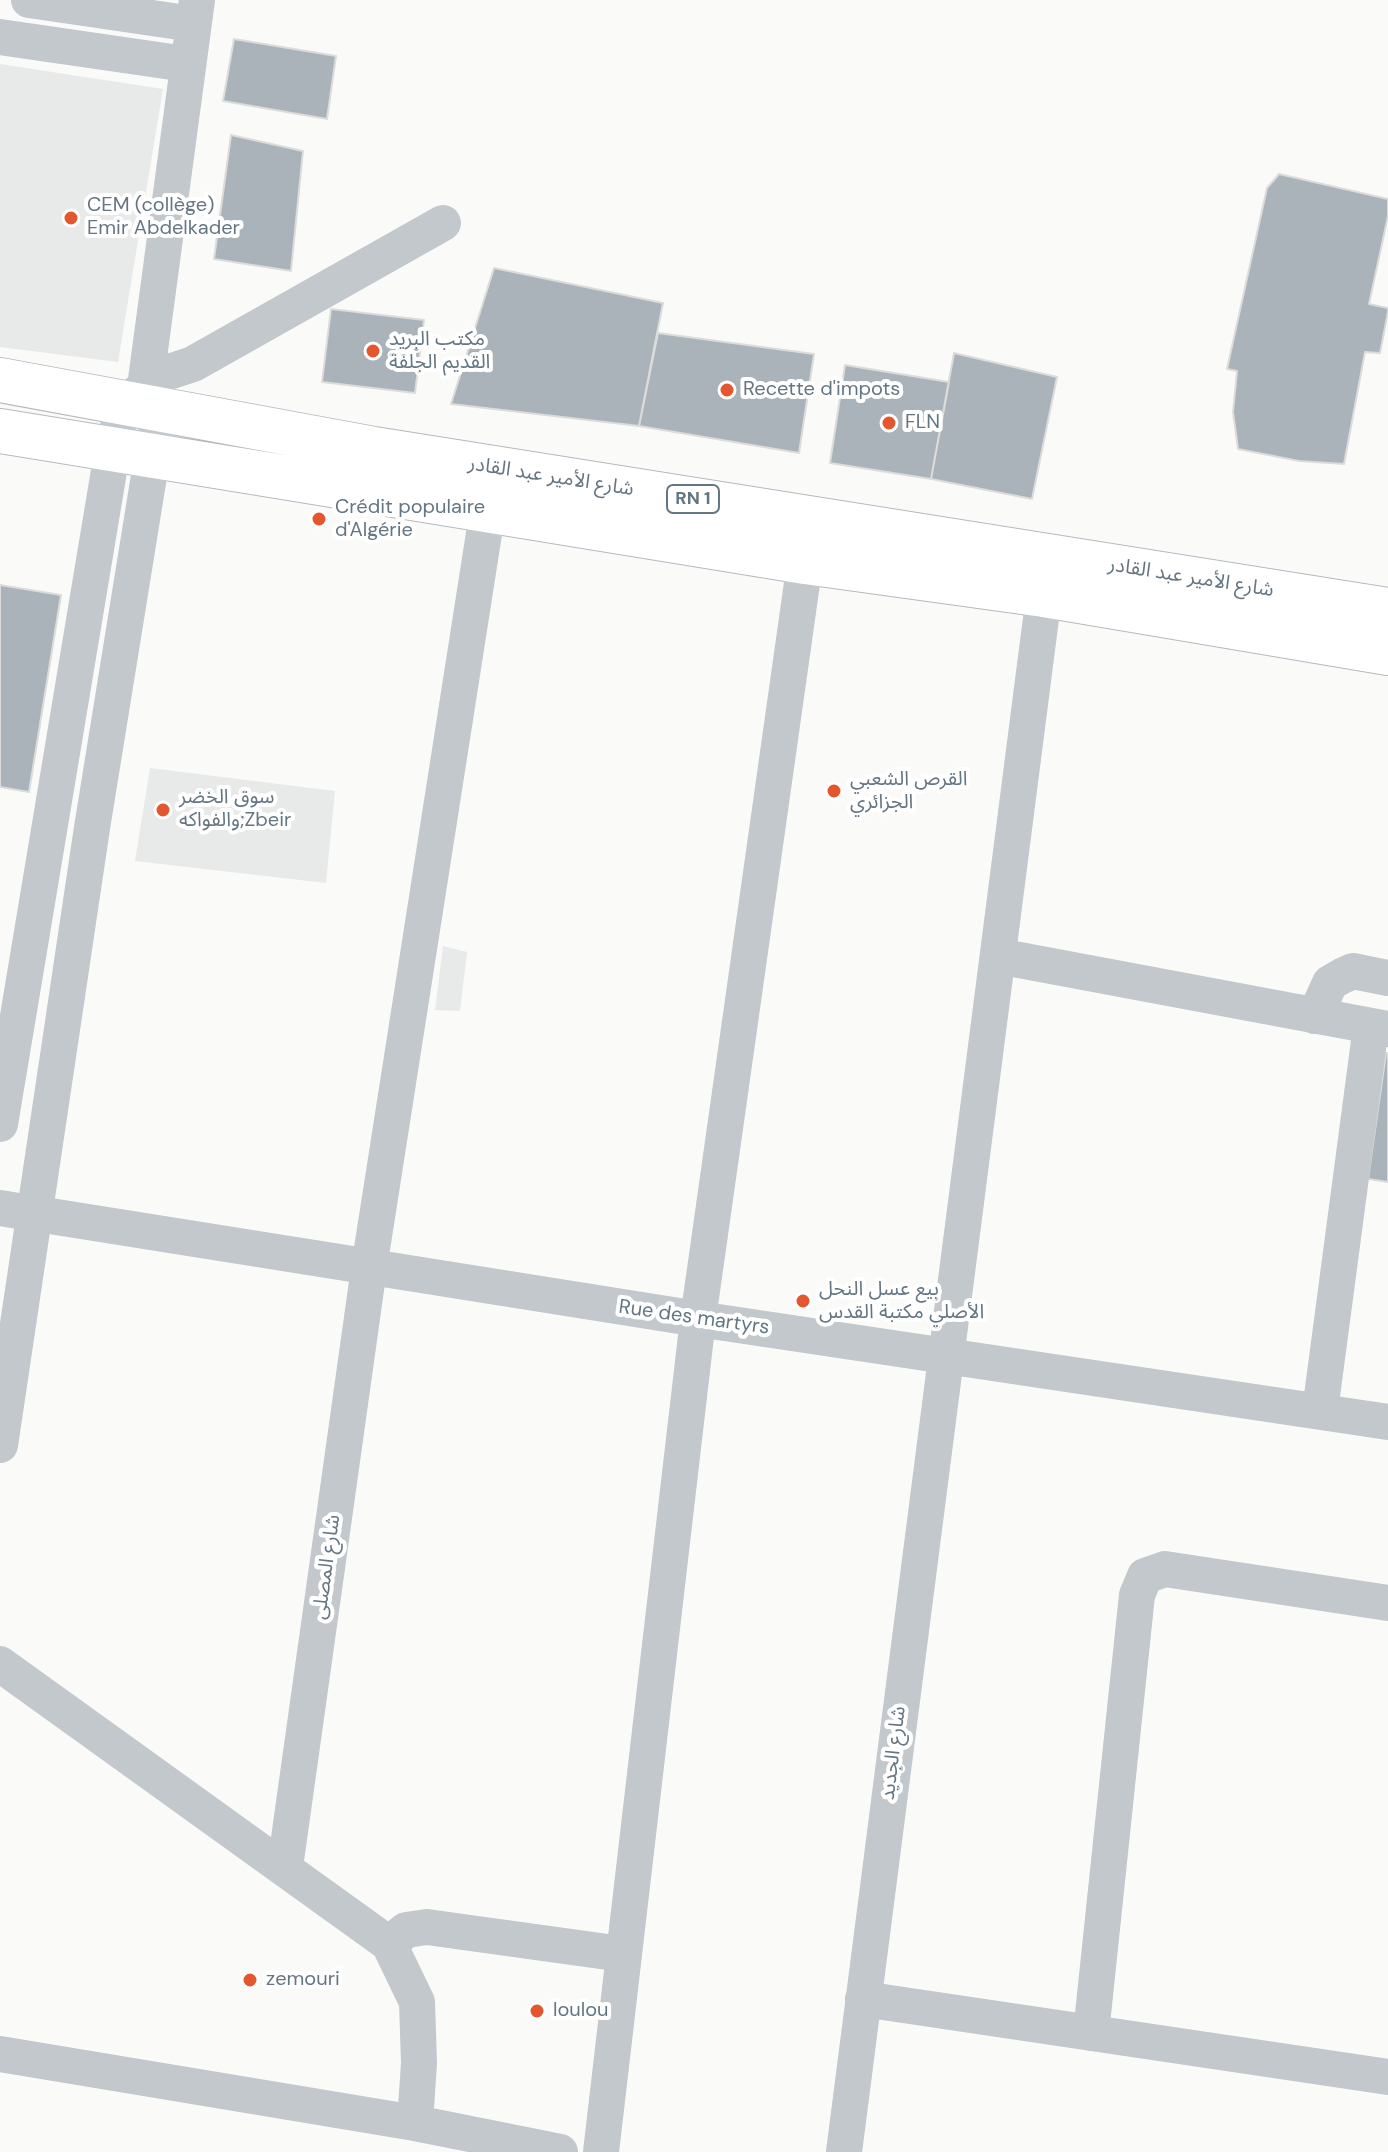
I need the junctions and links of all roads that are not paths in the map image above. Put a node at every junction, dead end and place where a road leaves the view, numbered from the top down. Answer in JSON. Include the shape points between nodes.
{"nodes":[{"id":1,"x":29,"y":0,"type":"edge"},
{"id":2,"x":195,"y":12,"type":"edge"},
{"id":3,"x":0,"y":37,"type":"edge"},
{"id":4,"x":186,"y":64,"type":"junction"},
{"id":5,"x":443,"y":223,"type":"dead end"},
{"id":6,"x":0,"y":380,"type":"edge"},
{"id":7,"x":144,"y":392,"type":"junction"},
{"id":8,"x":0,"y":431,"type":"edge"},
{"id":9,"x":133,"y":451,"type":"junction"},
{"id":10,"x":488,"y":508,"type":"junction"},
{"id":11,"x":805,"y":562,"type":"junction"},
{"id":12,"x":1044,"y":595,"type":"junction"},
{"id":13,"x":1388,"y":610,"type":"edge"},
{"id":14,"x":1388,"y":653,"type":"edge"},
{"id":15,"x":50,"y":821,"type":"junction"},
{"id":16,"x":92,"y":828,"type":"junction"},
{"id":17,"x":998,"y":956,"type":"junction"},
{"id":18,"x":1388,"y":978,"type":"edge"},
{"id":19,"x":1315,"y":1016,"type":"junction"},
{"id":20,"x":1380,"y":1028,"type":"edge"},
{"id":21,"x":0,"y":1124,"type":"edge"},
{"id":22,"x":17,"y":1210,"type":"edge"},
{"id":23,"x":369,"y":1268,"type":"junction"},
{"id":24,"x":698,"y":1319,"type":"junction"},
{"id":25,"x":945,"y":1354,"type":"junction"},
{"id":26,"x":1320,"y":1411,"type":"junction"},
{"id":27,"x":1388,"y":1422,"type":"edge"},
{"id":28,"x":0,"y":1445,"type":"edge"},
{"id":29,"x":1388,"y":1603,"type":"edge"},
{"id":30,"x":0,"y":1664,"type":"edge"},
{"id":31,"x":285,"y":1867,"type":"junction"},
{"id":32,"x":389,"y":1944,"type":"junction"},
{"id":33,"x":622,"y":1954,"type":"junction"},
{"id":34,"x":863,"y":1999,"type":"junction"},
{"id":35,"x":1091,"y":2033,"type":"junction"},
{"id":36,"x":0,"y":2054,"type":"edge"},
{"id":37,"x":1388,"y":2077,"type":"edge"},
{"id":38,"x":415,"y":2123,"type":"junction"},
{"id":39,"x":560,"y":2152,"type":"edge"},
{"id":40,"x":601,"y":2152,"type":"edge"},
{"id":41,"x":844,"y":2152,"type":"edge"}],
"edges":[{"from":1,"to":2,"type":"street"},
{"from":2,"to":4,"type":"street"},
{"from":3,"to":4,"type":"street"},
{"from":4,"to":7,"type":"street"},
{"from":5,"to":7,"type":"street","via":[[172,371]]},
{"from":6,"to":7,"type":"main road","name":"شارع الأمير عبد القادر","number":"RN 1"},
{"from":7,"to":9,"type":"street"},
{"from":7,"to":13,"type":"main road","name":"شارع الأمير عبد القادر","number":"RN 1","via":[[390,452]]},
{"from":8,"to":9,"type":"main road","name":"شارع الأمير عبد القادر","number":"RN 1"},
{"from":9,"to":10,"type":"main road","name":"شارع الأمير عبد القادر","number":"RN 1"},
{"from":9,"to":15,"type":"street"},
{"from":9,"to":16,"type":"street"},
{"from":10,"to":11,"type":"main road","name":"شارع الأمير عبد القادر","number":"RN 1"},
{"from":10,"to":23,"type":"street","name":"شارع المصلى"},
{"from":11,"to":12,"type":"main road","name":"شارع الأمير عبد القادر","number":"RN 1"},
{"from":11,"to":24,"type":"street"},
{"from":12,"to":14,"type":"main road","name":"شارع الأمير عبد القادر","number":"RN 1"},
{"from":12,"to":17,"type":"street","name":"شارع الجديد"},
{"from":15,"to":16,"type":"street"},
{"from":15,"to":21,"type":"street"},
{"from":16,"to":22,"type":"street"},
{"from":17,"to":19,"type":"street"},
{"from":17,"to":25,"type":"street","name":"شارع الجديد"},
{"from":18,"to":19,"type":"street","via":[[1353,971],[1342,976],[1330,983]]},
{"from":19,"to":20,"type":"street"},
{"from":20,"to":26,"type":"street"},
{"from":22,"to":23,"type":"street","name":"Rue des martyrs"},
{"from":22,"to":28,"type":"street"},
{"from":23,"to":24,"type":"street","name":"Rue des martyrs"},
{"from":23,"to":31,"type":"street","name":"شارع المصلى"},
{"from":24,"to":25,"type":"street","name":"Rue des martyrs"},
{"from":24,"to":33,"type":"street"},
{"from":25,"to":26,"type":"street","name":"Rue des martyrs"},
{"from":25,"to":34,"type":"street","name":"شارع الجديد"},
{"from":26,"to":27,"type":"street","name":"Rue des martyrs"},
{"from":29,"to":35,"type":"street","via":[[1165,1569],[1145,1576],[1137,1595]]},
{"from":30,"to":31,"type":"street"},
{"from":31,"to":32,"type":"street"},
{"from":32,"to":33,"type":"street","via":[[406,1930],[427,1927]]},
{"from":32,"to":38,"type":"street","via":[[417,2002]]},
{"from":33,"to":40,"type":"street"},
{"from":34,"to":35,"type":"street"},
{"from":34,"to":41,"type":"street","name":"شارع الجديد"},
{"from":35,"to":37,"type":"street"},
{"from":36,"to":38,"type":"street"},
{"from":38,"to":39,"type":"street"}]}
